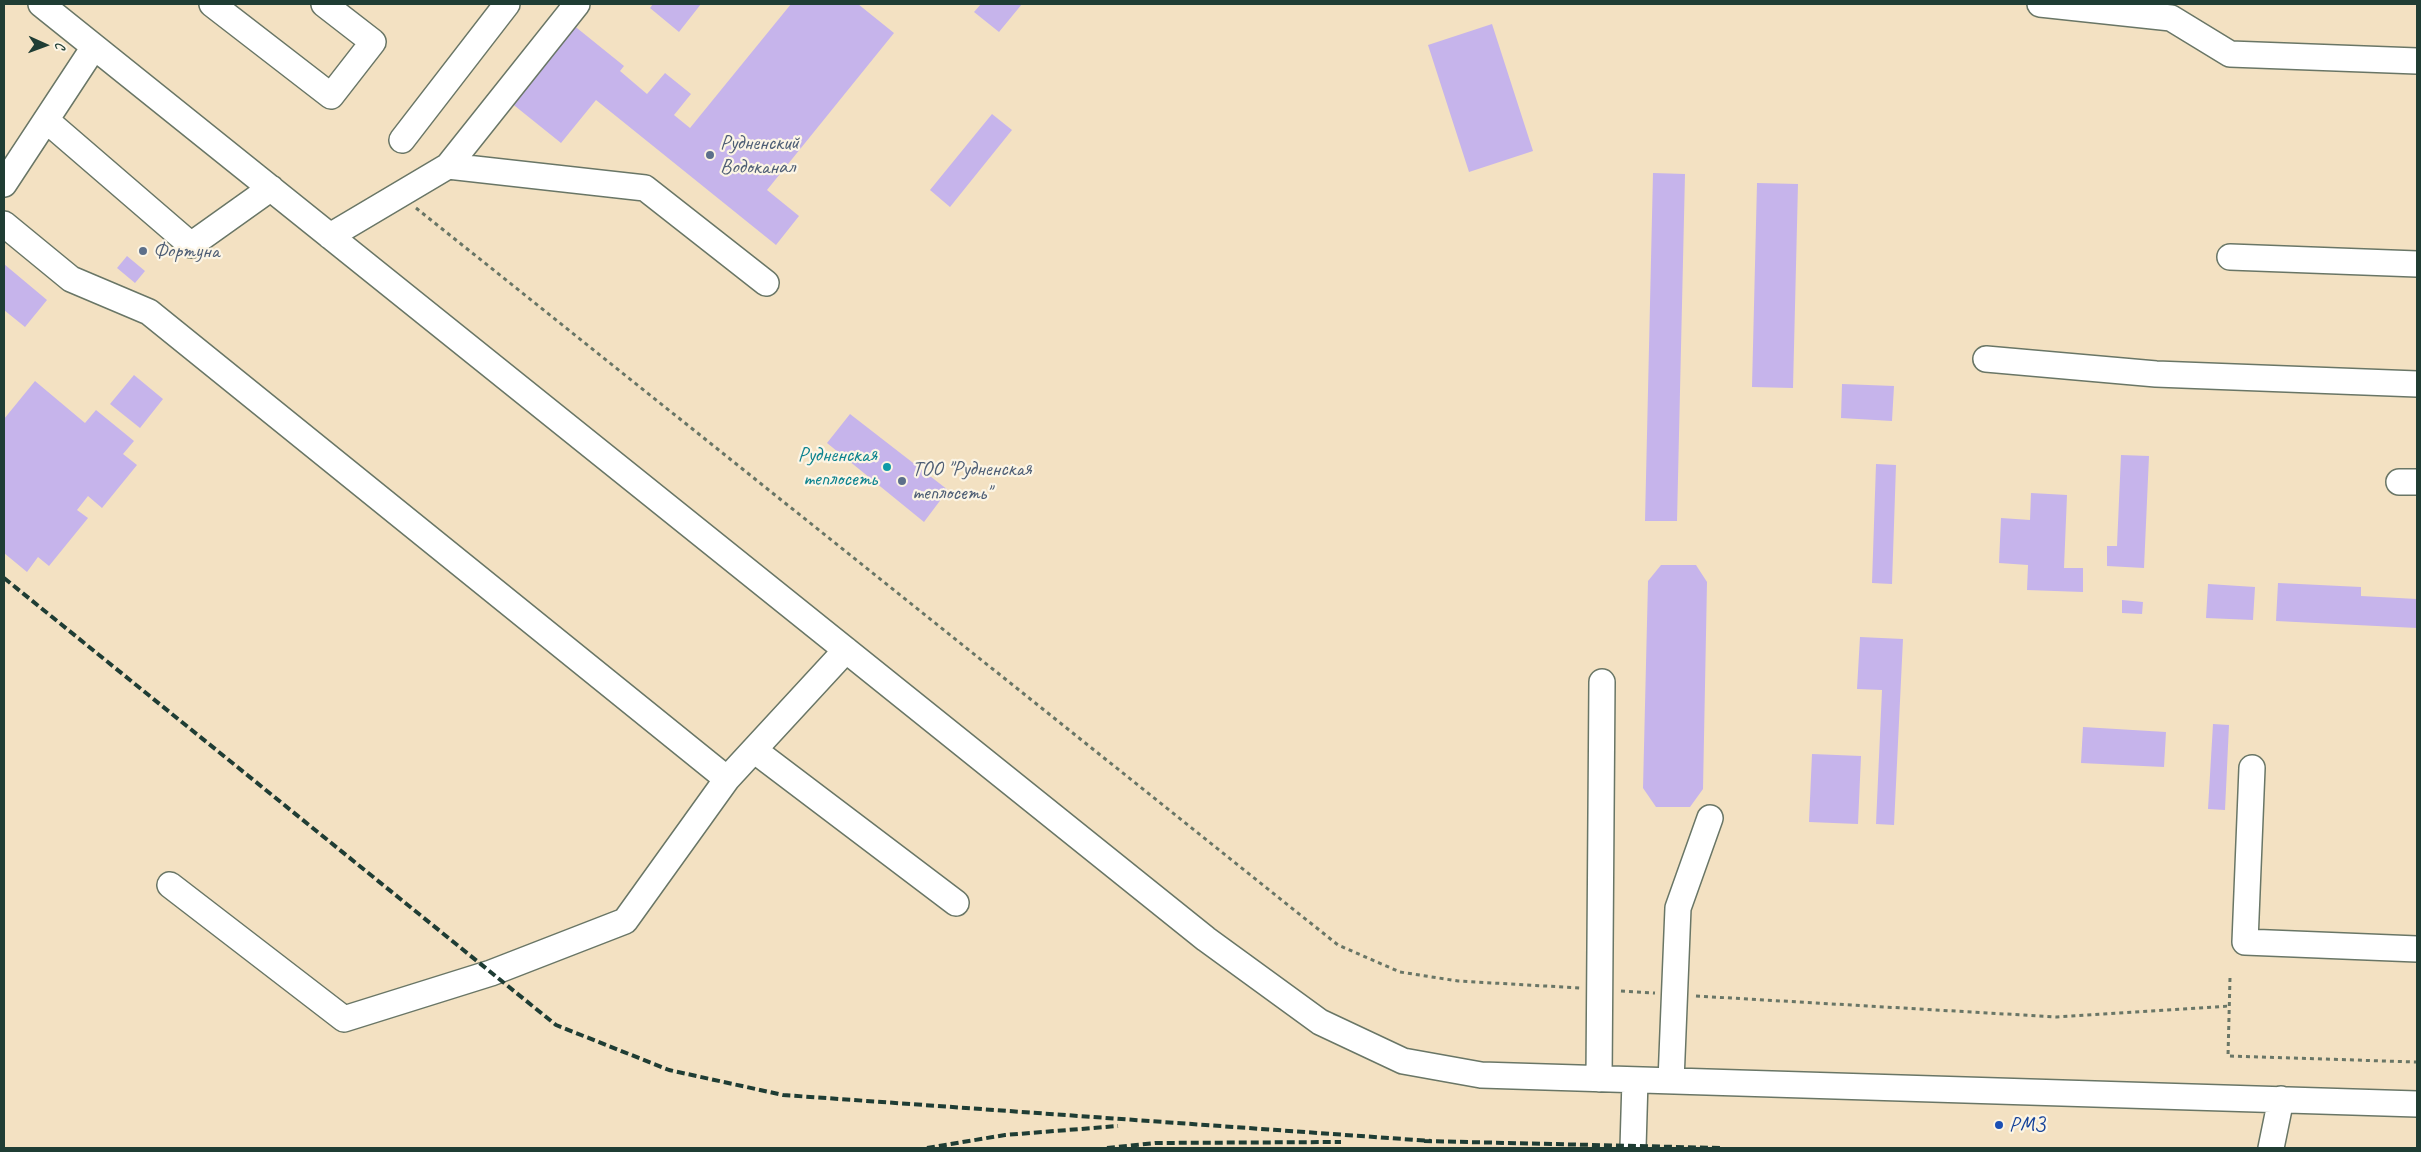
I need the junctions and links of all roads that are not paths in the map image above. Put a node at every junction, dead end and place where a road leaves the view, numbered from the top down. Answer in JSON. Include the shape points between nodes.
{"nodes":[{"id":1,"x":41,"y":4,"type":"edge"},
{"id":2,"x":212,"y":4,"type":"edge"},
{"id":3,"x":324,"y":4,"type":"edge"},
{"id":4,"x":507,"y":4,"type":"edge"},
{"id":5,"x":577,"y":4,"type":"edge"},
{"id":6,"x":2040,"y":4,"type":"edge"},
{"id":7,"x":94,"y":47,"type":"junction"},
{"id":8,"x":2417,"y":61,"type":"edge"},
{"id":9,"x":46,"y":120,"type":"junction"},
{"id":10,"x":402,"y":140,"type":"dead end"},
{"id":11,"x":448,"y":166,"type":"junction"},
{"id":12,"x":4,"y":184,"type":"edge"},
{"id":13,"x":271,"y":188,"type":"junction"},
{"id":14,"x":4,"y":224,"type":"edge"},
{"id":15,"x":330,"y":236,"type":"junction"},
{"id":16,"x":2230,"y":257,"type":"dead end"},
{"id":17,"x":2417,"y":264,"type":"edge"},
{"id":18,"x":766,"y":283,"type":"dead end"},
{"id":19,"x":1986,"y":359,"type":"dead end"},
{"id":20,"x":2417,"y":384,"type":"edge"},
{"id":21,"x":846,"y":650,"type":"junction"},
{"id":22,"x":1602,"y":682,"type":"dead end"},
{"id":23,"x":754,"y":750,"type":"junction"},
{"id":24,"x":2252,"y":768,"type":"dead end"},
{"id":25,"x":727,"y":779,"type":"junction"},
{"id":26,"x":1710,"y":818,"type":"dead end"},
{"id":27,"x":170,"y":885,"type":"dead end"},
{"id":28,"x":956,"y":903,"type":"dead end"},
{"id":29,"x":2417,"y":949,"type":"edge"},
{"id":30,"x":1599,"y":1079,"type":"junction"},
{"id":31,"x":1635,"y":1080,"type":"junction"},
{"id":32,"x":1671,"y":1081,"type":"junction"},
{"id":33,"x":2281,"y":1099,"type":"junction"},
{"id":34,"x":2417,"y":1104,"type":"edge"},
{"id":35,"x":1633,"y":1148,"type":"edge"},
{"id":36,"x":2271,"y":1148,"type":"edge"}],
"edges":[{"from":1,"to":7,"type":"street"},
{"from":2,"to":3,"type":"street","via":[[331,96],[373,42]]},
{"from":4,"to":10,"type":"street"},
{"from":5,"to":11,"type":"street"},
{"from":6,"to":8,"type":"street","via":[[2171,18],[2230,54]]},
{"from":7,"to":9,"type":"street"},
{"from":7,"to":13,"type":"street"},
{"from":9,"to":12,"type":"street"},
{"from":9,"to":13,"type":"street","via":[[191,245]]},
{"from":11,"to":15,"type":"street"},
{"from":11,"to":18,"type":"street","via":[[645,188]]},
{"from":13,"to":15,"type":"street"},
{"from":14,"to":25,"type":"street","via":[[71,279],[149,312]]},
{"from":15,"to":21,"type":"street"},
{"from":16,"to":17,"type":"street"},
{"from":19,"to":20,"type":"street","via":[[2156,374]]},
{"from":21,"to":23,"type":"street"},
{"from":21,"to":30,"type":"street","via":[[1206,939],[1320,1022],[1403,1061],[1481,1075]]},
{"from":22,"to":30,"type":"street"},
{"from":23,"to":25,"type":"street"},
{"from":23,"to":28,"type":"street"},
{"from":24,"to":29,"type":"street","via":[[2245,942]]},
{"from":25,"to":27,"type":"street","via":[[625,921],[491,972],[344,1019]]},
{"from":26,"to":32,"type":"street","via":[[1678,908]]},
{"from":30,"to":31,"type":"street"},
{"from":31,"to":32,"type":"street"},
{"from":31,"to":35,"type":"street"},
{"from":32,"to":33,"type":"street"},
{"from":33,"to":34,"type":"street"},
{"from":33,"to":36,"type":"street"}]}
